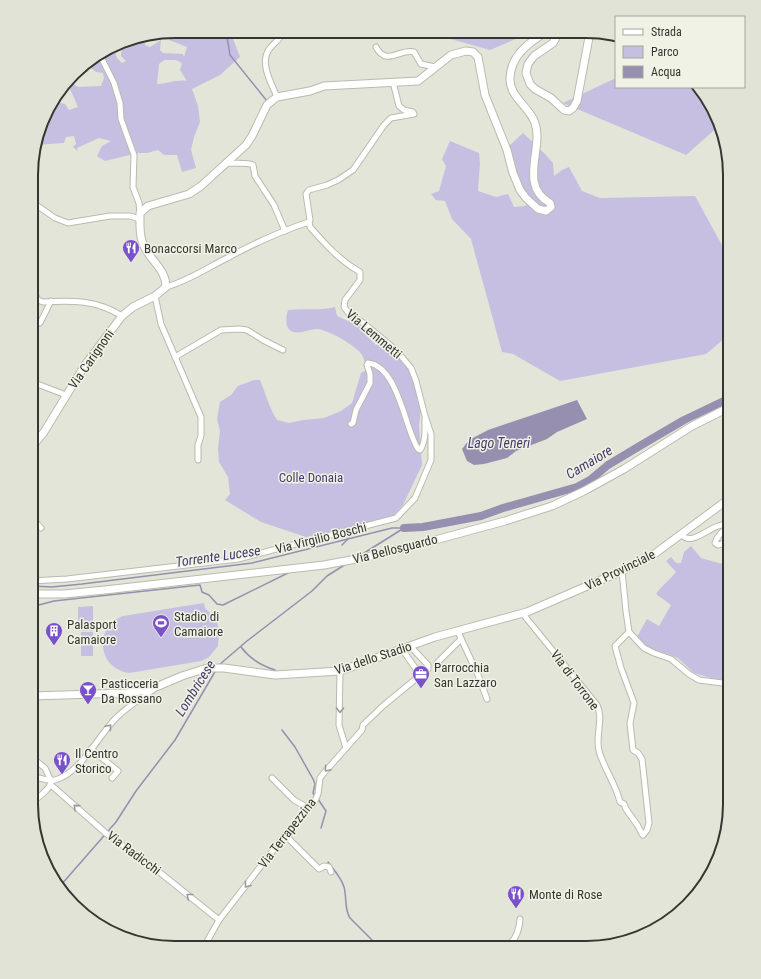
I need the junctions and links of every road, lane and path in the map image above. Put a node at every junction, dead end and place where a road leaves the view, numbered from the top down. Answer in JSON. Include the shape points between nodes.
{"nodes":[{"id":1,"x":278,"y":38,"type":"edge"},
{"id":2,"x":537,"y":38,"type":"edge"},
{"id":3,"x":556,"y":38,"type":"edge"},
{"id":4,"x":589,"y":38,"type":"edge"},
{"id":5,"x":376,"y":47,"type":"dead end"},
{"id":6,"x":102,"y":59,"type":"edge"},
{"id":7,"x":435,"y":67,"type":"junction"},
{"id":8,"x":393,"y":82,"type":"junction"},
{"id":9,"x":277,"y":97,"type":"junction"},
{"id":10,"x":226,"y":163,"type":"junction"},
{"id":11,"x":38,"y":206,"type":"edge"},
{"id":12,"x":140,"y":216,"type":"junction"},
{"id":13,"x":309,"y":222,"type":"junction"},
{"id":14,"x":285,"y":231,"type":"junction"},
{"id":15,"x":166,"y":287,"type":"junction"},
{"id":16,"x":155,"y":296,"type":"junction"},
{"id":17,"x":38,"y":300,"type":"edge"},
{"id":18,"x":52,"y":301,"type":"junction"},
{"id":19,"x":122,"y":316,"type":"junction"},
{"id":20,"x":40,"y":323,"type":"dead end"},
{"id":21,"x":283,"y":350,"type":"dead end"},
{"id":22,"x":175,"y":357,"type":"junction"},
{"id":23,"x":38,"y":383,"type":"edge"},
{"id":24,"x":66,"y":395,"type":"junction"},
{"id":25,"x":723,"y":410,"type":"edge"},
{"id":26,"x":425,"y":416,"type":"junction"},
{"id":27,"x":351,"y":424,"type":"dead end"},
{"id":28,"x":38,"y":440,"type":"edge"},
{"id":29,"x":198,"y":460,"type":"dead end"},
{"id":30,"x":723,"y":503,"type":"edge"},
{"id":31,"x":396,"y":518,"type":"joint"},
{"id":32,"x":723,"y":524,"type":"edge"},
{"id":33,"x":38,"y":525,"type":"edge"},
{"id":34,"x":41,"y":528,"type":"dead end"},
{"id":35,"x":723,"y":530,"type":"edge"},
{"id":36,"x":682,"y":535,"type":"junction"},
{"id":37,"x":723,"y":544,"type":"edge"},
{"id":38,"x":622,"y":571,"type":"junction"},
{"id":39,"x":38,"y":581,"type":"edge"},
{"id":40,"x":38,"y":594,"type":"edge"},
{"id":41,"x":522,"y":614,"type":"junction"},
{"id":42,"x":629,"y":632,"type":"junction"},
{"id":43,"x":459,"y":636,"type":"junction"},
{"id":44,"x":410,"y":646,"type":"junction"},
{"id":45,"x":402,"y":649,"type":"junction"},
{"id":46,"x":437,"y":663,"type":"dead end"},
{"id":47,"x":340,"y":672,"type":"junction"},
{"id":48,"x":420,"y":675,"type":"junction"},
{"id":49,"x":723,"y":683,"type":"edge"},
{"id":50,"x":156,"y":687,"type":"junction"},
{"id":51,"x":127,"y":693,"type":"junction"},
{"id":52,"x":38,"y":696,"type":"edge"},
{"id":53,"x":487,"y":699,"type":"dead end"},
{"id":54,"x":131,"y":705,"type":"junction"},
{"id":55,"x":346,"y":748,"type":"junction"},
{"id":56,"x":91,"y":749,"type":"junction"},
{"id":57,"x":38,"y":763,"type":"edge"},
{"id":58,"x":38,"y":778,"type":"edge"},
{"id":59,"x":112,"y":778,"type":"dead end"},
{"id":60,"x":272,"y":778,"type":"dead end"},
{"id":61,"x":51,"y":783,"type":"junction"},
{"id":62,"x":38,"y":797,"type":"edge"},
{"id":63,"x":307,"y":810,"type":"junction"},
{"id":64,"x":285,"y":835,"type":"junction"},
{"id":65,"x":331,"y":872,"type":"dead end"},
{"id":66,"x":520,"y":919,"type":"dead end"},
{"id":67,"x":219,"y":920,"type":"junction"},
{"id":68,"x":207,"y":941,"type":"edge"},
{"id":69,"x":512,"y":941,"type":"edge"}],
"edges":[{"from":1,"to":9,"type":"street","via":[[265,58],[265,66]]},
{"from":2,"to":7,"type":"street","via":[[517,56],[510,79],[515,93],[535,121],[537,128],[534,174],[536,187],[550,202],[551,208],[546,211],[538,209],[520,190],[508,150],[485,95],[478,57],[473,52],[457,53]]},
{"from":3,"to":4,"type":"street","via":[[553,43],[534,56],[528,64],[526,73],[535,89],[569,111],[577,101]]},
{"from":5,"to":7,"type":"street","via":[[385,56],[414,52],[421,64]]},
{"from":6,"to":12,"type":"street","via":[[114,83],[120,103],[121,119],[134,155],[132,187],[139,203]]},
{"from":7,"to":8,"type":"street","via":[[418,81]]},
{"from":8,"to":9,"type":"street","via":[[324,86]]},
{"from":8,"to":13,"type":"street","via":[[399,106],[414,114],[391,118],[353,170],[338,180],[309,190],[306,194]]},
{"from":9,"to":10,"type":"street","via":[[267,105],[246,145]]},
{"from":10,"to":12,"type":"street","via":[[189,194],[148,206]]},
{"from":10,"to":14,"type":"street","via":[[253,165],[255,176],[274,205]]},
{"from":11,"to":12,"type":"street","via":[[68,223],[110,216]]},
{"from":12,"to":15,"type":"street","via":[[144,248],[164,275]]},
{"from":13,"to":14,"type":"street"},
{"from":13,"to":26,"type":"street","name":"Via Lemmetti","via":[[310,227],[334,254],[360,272],[360,280],[345,300],[344,308],[406,361],[416,381]]},
{"from":14,"to":15,"type":"street"},
{"from":15,"to":16,"type":"street","name":"Via Carignoni"},
{"from":16,"to":19,"type":"street","name":"Via Carignoni"},
{"from":16,"to":22,"type":"street","via":[[161,324]]},
{"from":17,"to":18,"type":"street"},
{"from":18,"to":19,"type":"street","via":[[82,301],[110,308]]},
{"from":18,"to":20,"type":"street"},
{"from":19,"to":24,"type":"street","name":"Via Carignoni"},
{"from":21,"to":22,"type":"street","via":[[247,330],[227,329]]},
{"from":22,"to":29,"type":"street","via":[[201,417]]},
{"from":23,"to":24,"type":"street"},
{"from":24,"to":28,"type":"street","name":"Via Carignoni"},
{"from":25,"to":40,"type":"street","name":"Via Bellosguardo","via":[[692,426],[624,469],[552,506],[367,557],[324,565],[112,589]]},
{"from":26,"to":27,"type":"street","via":[[424,437],[420,450],[410,435],[396,390],[384,373],[376,366],[368,364],[371,380]]},
{"from":26,"to":31,"type":"street","name":"Via Lemmetti","via":[[432,439],[431,460],[415,498]]},
{"from":30,"to":36,"type":"street","name":"Via Provinciale"},
{"from":31,"to":39,"type":"street","name":"Via Virgilio Boschi","via":[[238,559]]},
{"from":32,"to":36,"type":"street","via":[[691,539],[686,539]]},
{"from":33,"to":34,"type":"street"},
{"from":35,"to":37,"type":"street","via":[[715,543]]},
{"from":36,"to":38,"type":"street","name":"Via Provinciale","via":[[653,555]]},
{"from":38,"to":41,"type":"street","name":"Via Provinciale"},
{"from":38,"to":42,"type":"street"},
{"from":41,"to":42,"type":"street","name":"Via di Torrone","via":[[597,705],[600,715],[599,750],[606,770],[620,802],[624,804],[643,835],[648,826],[642,759],[638,752],[633,750],[630,723],[634,703],[616,646]]},
{"from":41,"to":43,"type":"street","name":"Via dello Stadio"},
{"from":42,"to":49,"type":"street","via":[[644,648],[671,659],[699,680]]},
{"from":43,"to":44,"type":"street","name":"Via dello Stadio","via":[[435,638]]},
{"from":43,"to":46,"type":"street"},
{"from":43,"to":53,"type":"street"},
{"from":44,"to":45,"type":"street","name":"Via dello Stadio"},
{"from":44,"to":48,"type":"street","via":[[429,667]]},
{"from":45,"to":47,"type":"street","name":"Via dello Stadio"},
{"from":45,"to":48,"type":"street"},
{"from":47,"to":50,"type":"street","name":"Via dello Stadio","via":[[275,675],[215,667],[188,674]]},
{"from":47,"to":55,"type":"street","one_way":true,"via":[[339,725]]},
{"from":48,"to":55,"type":"street","name":"Via Terrapezzina","via":[[363,725],[362,730]]},
{"from":50,"to":51,"type":"street","name":"Via dello Stadio"},
{"from":50,"to":54,"type":"street"},
{"from":51,"to":52,"type":"street","name":"Via dello Stadio"},
{"from":51,"to":54,"type":"street"},
{"from":56,"to":54,"type":"street","one_way":true},
{"from":55,"to":63,"type":"street","name":"Via Terrapezzina","one_way":true,"via":[[320,778],[318,794]]},
{"from":56,"to":59,"type":"street","via":[[118,771]]},
{"from":56,"to":61,"type":"street","via":[[70,772]]},
{"from":57,"to":61,"type":"street","via":[[44,768]]},
{"from":58,"to":61,"type":"street"},
{"from":60,"to":63,"type":"street"},
{"from":61,"to":62,"type":"street"},
{"from":67,"to":61,"type":"street","name":"Via Radicchi","one_way":true,"via":[[101,829]]},
{"from":63,"to":64,"type":"street","name":"Via Terrapezzina"},
{"from":64,"to":65,"type":"street","via":[[319,869],[327,866]]},
{"from":64,"to":67,"type":"street","name":"Via Terrapezzina","one_way":true},
{"from":66,"to":69,"type":"street","via":[[519,929]]},
{"from":67,"to":68,"type":"street","name":"Via Terrapezzina"}]}
